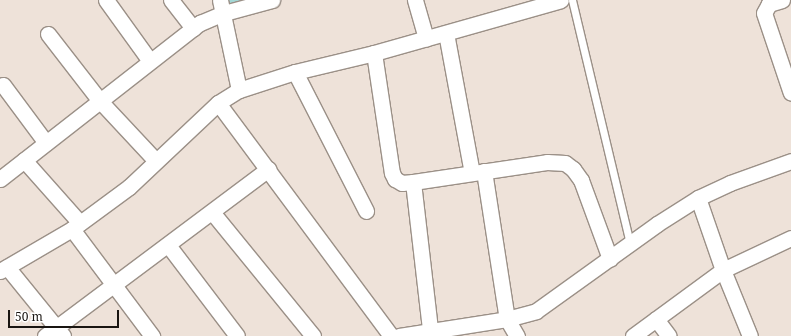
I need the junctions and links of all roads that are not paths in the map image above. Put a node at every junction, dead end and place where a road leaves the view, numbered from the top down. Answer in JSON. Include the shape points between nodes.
{"nodes":[{"id":1,"x":106,"y":0,"type":"edge"},
{"id":2,"x":171,"y":0,"type":"edge"},
{"id":3,"x":272,"y":0,"type":"edge"},
{"id":4,"x":415,"y":0,"type":"edge"},
{"id":5,"x":561,"y":0,"type":"edge"},
{"id":6,"x":572,"y":0,"type":"edge"},
{"id":7,"x":782,"y":0,"type":"edge"},
{"id":8,"x":222,"y":6,"type":"edge"},
{"id":9,"x":193,"y":28,"type":"junction"},
{"id":10,"x":446,"y":33,"type":"junction"},
{"id":11,"x":48,"y":34,"type":"dead end"},
{"id":12,"x":426,"y":38,"type":"junction"},
{"id":13,"x":374,"y":53,"type":"junction"},
{"id":14,"x":150,"y":61,"type":"junction"},
{"id":15,"x":295,"y":72,"type":"junction"},
{"id":16,"x":3,"y":85,"type":"dead end"},
{"id":17,"x":239,"y":90,"type":"junction"},
{"id":18,"x":791,"y":93,"type":"edge"},
{"id":19,"x":100,"y":101,"type":"junction"},
{"id":20,"x":218,"y":103,"type":"junction"},
{"id":21,"x":46,"y":143,"type":"junction"},
{"id":22,"x":24,"y":160,"type":"junction"},
{"id":23,"x":156,"y":161,"type":"junction"},
{"id":24,"x":791,"y":161,"type":"edge"},
{"id":25,"x":268,"y":169,"type":"junction"},
{"id":26,"x":478,"y":172,"type":"junction"},
{"id":27,"x":0,"y":178,"type":"edge"},
{"id":28,"x":413,"y":182,"type":"junction"},
{"id":29,"x":698,"y":198,"type":"junction"},
{"id":30,"x":366,"y":211,"type":"dead end"},
{"id":31,"x":212,"y":212,"type":"junction"},
{"id":32,"x":76,"y":226,"type":"junction"},
{"id":33,"x":791,"y":238,"type":"edge"},
{"id":34,"x":630,"y":244,"type":"junction"},
{"id":35,"x":168,"y":245,"type":"junction"},
{"id":36,"x":610,"y":259,"type":"junction"},
{"id":37,"x":4,"y":269,"type":"edge"},
{"id":38,"x":723,"y":270,"type":"junction"},
{"id":39,"x":114,"y":285,"type":"junction"},
{"id":40,"x":507,"y":319,"type":"junction"},
{"id":41,"x":656,"y":319,"type":"junction"},
{"id":42,"x":478,"y":322,"type":"junction"},
{"id":43,"x":430,"y":329,"type":"junction"},
{"id":44,"x":55,"y":333,"type":"edge"},
{"id":45,"x":152,"y":336,"type":"edge"},
{"id":46,"x":237,"y":336,"type":"edge"},
{"id":47,"x":313,"y":336,"type":"edge"},
{"id":48,"x":391,"y":336,"type":"edge"},
{"id":49,"x":399,"y":336,"type":"edge"},
{"id":50,"x":462,"y":336,"type":"edge"},
{"id":51,"x":517,"y":336,"type":"edge"},
{"id":52,"x":633,"y":336,"type":"edge"},
{"id":53,"x":669,"y":336,"type":"edge"},
{"id":54,"x":750,"y":336,"type":"edge"}],
"edges":[{"from":1,"to":14,"type":"street"},
{"from":2,"to":9,"type":"street"},
{"from":3,"to":8,"type":"street"},
{"from":4,"to":12,"type":"street"},
{"from":5,"to":10,"type":"street"},
{"from":6,"to":34,"type":"lane"},
{"from":7,"to":18,"type":"street","via":[[769,4],[764,13]]},
{"from":8,"to":9,"type":"street"},
{"from":8,"to":17,"type":"street"},
{"from":9,"to":14,"type":"street"},
{"from":10,"to":12,"type":"street"},
{"from":10,"to":26,"type":"street"},
{"from":11,"to":19,"type":"street"},
{"from":12,"to":13,"type":"street"},
{"from":13,"to":15,"type":"street"},
{"from":13,"to":28,"type":"street","via":[[392,173],[402,183]]},
{"from":14,"to":19,"type":"street"},
{"from":15,"to":17,"type":"street"},
{"from":15,"to":30,"type":"street"},
{"from":16,"to":21,"type":"street"},
{"from":17,"to":20,"type":"street"},
{"from":19,"to":21,"type":"street"},
{"from":19,"to":23,"type":"street"},
{"from":20,"to":23,"type":"street"},
{"from":20,"to":25,"type":"street"},
{"from":21,"to":22,"type":"street"},
{"from":22,"to":27,"type":"street"},
{"from":22,"to":32,"type":"street"},
{"from":23,"to":32,"type":"street","via":[[130,187]]},
{"from":24,"to":29,"type":"street","via":[[730,183]]},
{"from":25,"to":31,"type":"street"},
{"from":25,"to":48,"type":"street"},
{"from":26,"to":28,"type":"street"},
{"from":26,"to":36,"type":"street","via":[[547,162],[565,163],[573,169],[590,200]]},
{"from":26,"to":40,"type":"street"},
{"from":28,"to":43,"type":"street"},
{"from":29,"to":34,"type":"street"},
{"from":29,"to":38,"type":"street"},
{"from":31,"to":35,"type":"street"},
{"from":31,"to":47,"type":"street"},
{"from":32,"to":37,"type":"street"},
{"from":32,"to":39,"type":"street"},
{"from":33,"to":38,"type":"street"},
{"from":34,"to":36,"type":"street"},
{"from":35,"to":39,"type":"street"},
{"from":35,"to":46,"type":"street"},
{"from":36,"to":40,"type":"street","via":[[536,311]]},
{"from":37,"to":44,"type":"street"},
{"from":38,"to":41,"type":"street"},
{"from":38,"to":54,"type":"street"},
{"from":39,"to":44,"type":"street"},
{"from":39,"to":45,"type":"street"},
{"from":40,"to":42,"type":"street"},
{"from":40,"to":51,"type":"street"},
{"from":41,"to":52,"type":"street"},
{"from":41,"to":53,"type":"street"},
{"from":42,"to":43,"type":"street"},
{"from":42,"to":50,"type":"street"},
{"from":43,"to":49,"type":"street"}]}
